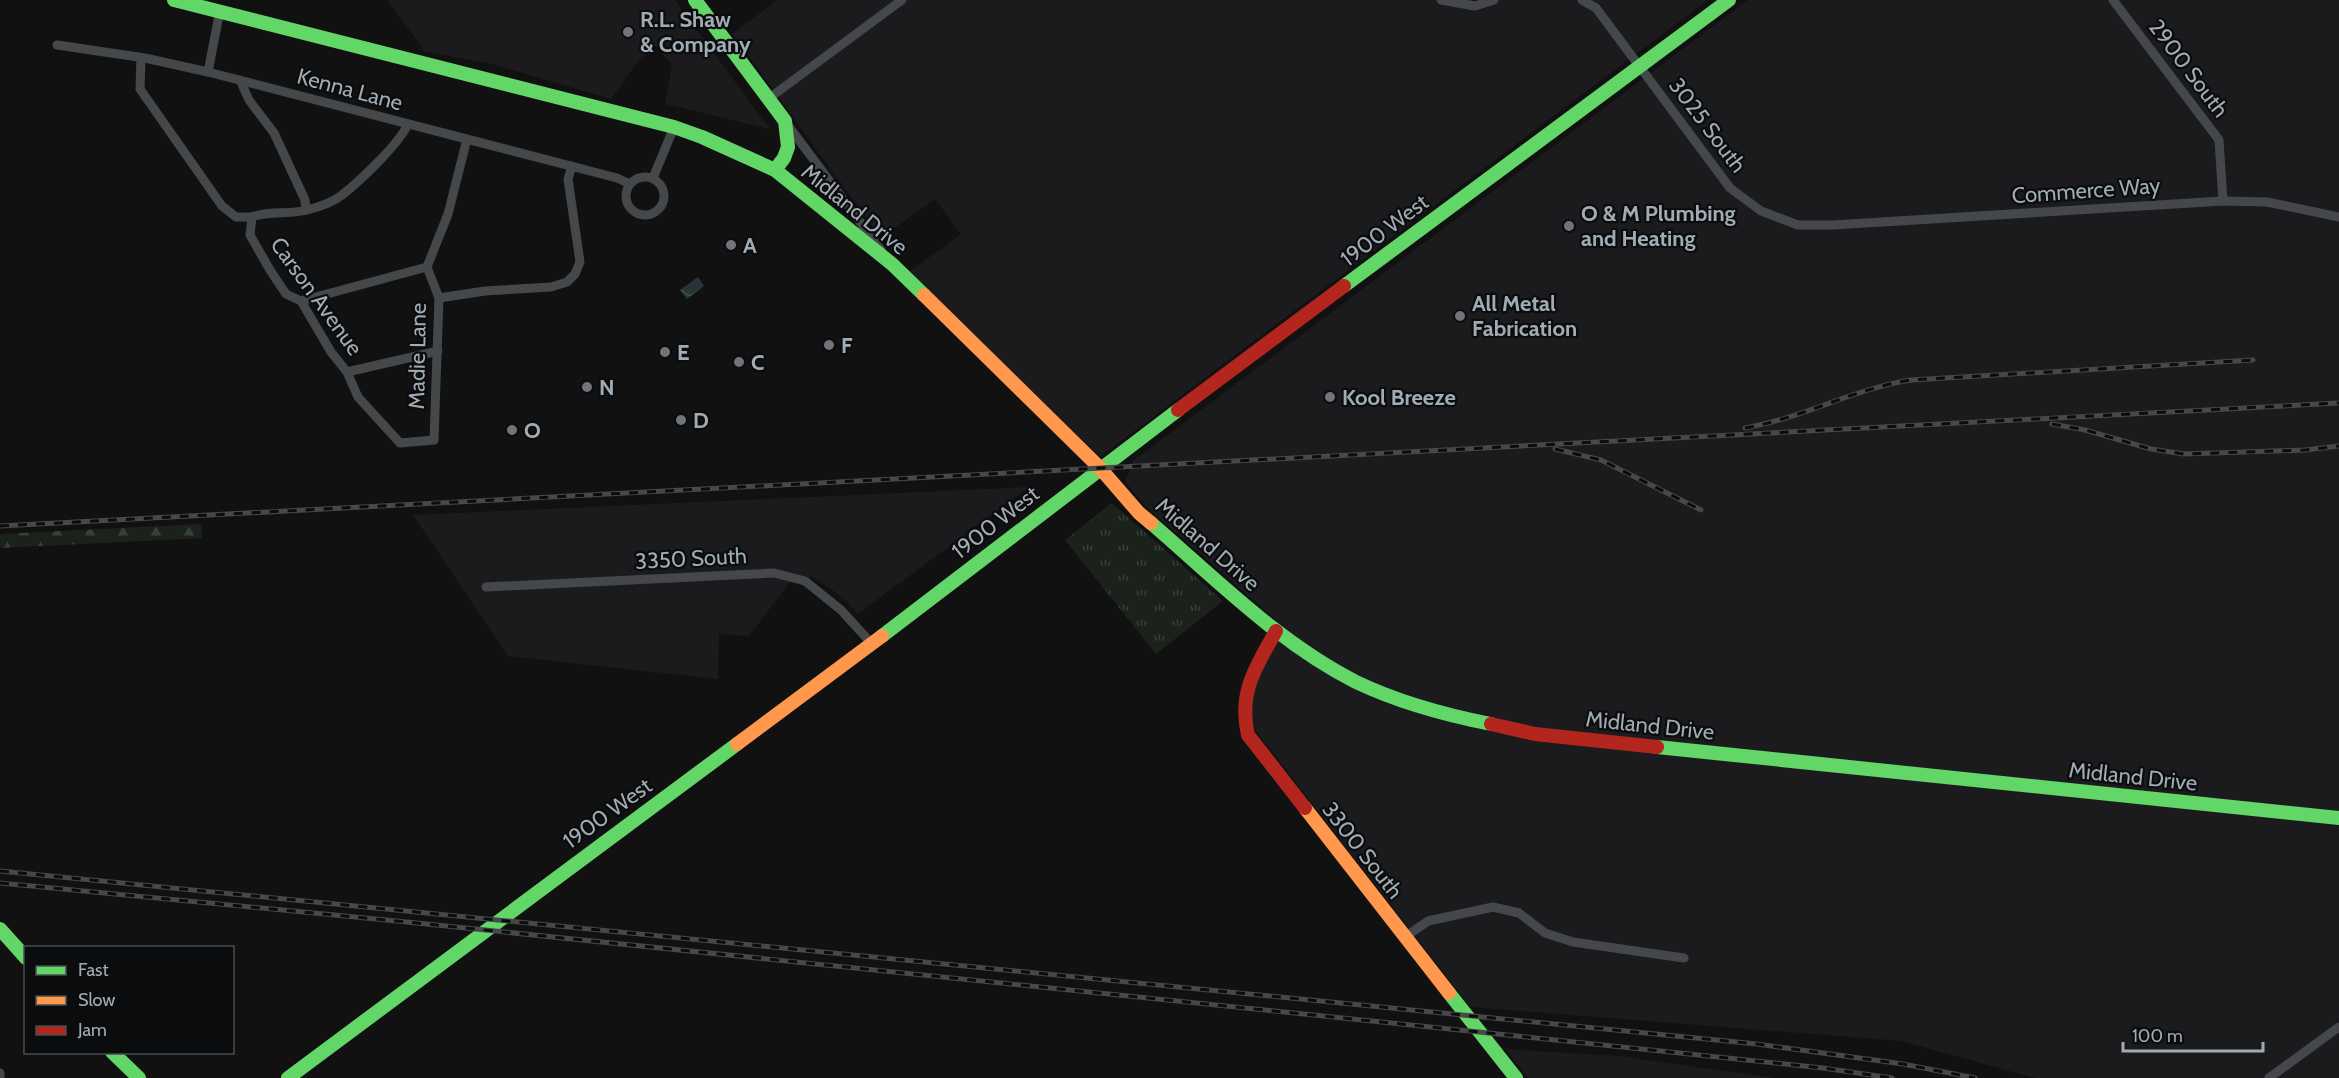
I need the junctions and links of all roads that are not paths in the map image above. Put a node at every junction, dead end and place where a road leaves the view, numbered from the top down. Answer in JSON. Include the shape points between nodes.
{"nodes":[{"id":1,"x":174,"y":0,"type":"edge"},
{"id":2,"x":695,"y":0,"type":"edge"},
{"id":3,"x":902,"y":0,"type":"edge"},
{"id":4,"x":1441,"y":0,"type":"edge"},
{"id":5,"x":1494,"y":0,"type":"edge"},
{"id":6,"x":1582,"y":0,"type":"edge"},
{"id":7,"x":1729,"y":0,"type":"edge"},
{"id":8,"x":2113,"y":0,"type":"edge"},
{"id":9,"x":220,"y":10,"type":"junction"},
{"id":10,"x":57,"y":45,"type":"dead end"},
{"id":11,"x":141,"y":58,"type":"junction"},
{"id":12,"x":1640,"y":66,"type":"junction"},
{"id":13,"x":208,"y":72,"type":"junction"},
{"id":14,"x":240,"y":80,"type":"junction"},
{"id":15,"x":768,"y":99,"type":"junction"},
{"id":16,"x":785,"y":121,"type":"junction"},
{"id":17,"x":408,"y":124,"type":"junction"},
{"id":18,"x":674,"y":127,"type":"junction"},
{"id":19,"x":467,"y":139,"type":"junction"},
{"id":20,"x":572,"y":166,"type":"junction"},
{"id":21,"x":775,"y":170,"type":"junction"},
{"id":22,"x":653,"y":178,"type":"junction"},
{"id":23,"x":630,"y":184,"type":"junction"},
{"id":24,"x":2223,"y":201,"type":"junction"},
{"id":25,"x":306,"y":210,"type":"junction"},
{"id":26,"x":252,"y":217,"type":"junction"},
{"id":27,"x":2339,"y":217,"type":"edge"},
{"id":28,"x":1833,"y":225,"type":"joint"},
{"id":29,"x":892,"y":264,"type":"junction"},
{"id":30,"x":427,"y":267,"type":"junction"},
{"id":31,"x":439,"y":298,"type":"junction"},
{"id":32,"x":301,"y":301,"type":"junction"},
{"id":33,"x":438,"y":351,"type":"junction"},
{"id":34,"x":347,"y":372,"type":"junction"},
{"id":35,"x":400,"y":443,"type":"joint"},
{"id":36,"x":1100,"y":468,"type":"junction"},
{"id":37,"x":486,"y":587,"type":"dead end"},
{"id":38,"x":1276,"y":631,"type":"junction"},
{"id":39,"x":872,"y":644,"type":"junction"},
{"id":40,"x":2339,"y":818,"type":"edge"},
{"id":41,"x":1,"y":930,"type":"edge"},
{"id":42,"x":1405,"y":937,"type":"junction"},
{"id":43,"x":24,"y":956,"type":"edge"},
{"id":44,"x":1684,"y":958,"type":"dead end"},
{"id":45,"x":2339,"y":1027,"type":"edge"},
{"id":46,"x":113,"y":1054,"type":"edge"},
{"id":47,"x":0,"y":1073,"type":"edge"},
{"id":48,"x":0,"y":1078,"type":"edge"},
{"id":49,"x":139,"y":1078,"type":"edge"},
{"id":50,"x":288,"y":1078,"type":"edge"},
{"id":51,"x":1516,"y":1078,"type":"edge"},
{"id":52,"x":2269,"y":1078,"type":"edge"}],
"edges":[{"from":1,"to":9,"type":"main road","name":"Midland Drive"},
{"from":2,"to":15,"type":"main road"},
{"from":3,"to":15,"type":"street"},
{"from":4,"to":5,"type":"street","via":[[1475,6]]},
{"from":6,"to":12,"type":"street","name":"3025 South","via":[[1596,8]]},
{"from":7,"to":12,"type":"main road","name":"1900 West"},
{"from":8,"to":24,"type":"street","name":"2900 South","via":[[2218,140]]},
{"from":9,"to":13,"type":"street"},
{"from":9,"to":18,"type":"main road","name":"Midland Drive"},
{"from":10,"to":11,"type":"street","name":"Kenna Lane"},
{"from":11,"to":13,"type":"street","name":"Kenna Lane"},
{"from":11,"to":26,"type":"street","name":"Carson Avenue","via":[[140,89],[222,206],[236,217]]},
{"from":12,"to":28,"type":"street","name":"3025 South","via":[[1730,188],[1761,211],[1798,225]]},
{"from":12,"to":36,"type":"main road","name":"1900 West"},
{"from":13,"to":14,"type":"street","name":"Kenna Lane"},
{"from":14,"to":17,"type":"street","name":"Kenna Lane"},
{"from":14,"to":25,"type":"street","via":[[249,100],[274,133]]},
{"from":15,"to":16,"type":"main road"},
{"from":16,"to":21,"type":"main road","via":[[790,143],[784,160]]},
{"from":16,"to":29,"type":"street"},
{"from":17,"to":19,"type":"street","name":"Kenna Lane"},
{"from":17,"to":25,"type":"street","via":[[402,137],[340,196]]},
{"from":18,"to":21,"type":"main road","name":"Midland Drive"},
{"from":18,"to":22,"type":"street"},
{"from":19,"to":20,"type":"street","name":"Kenna Lane"},
{"from":19,"to":30,"type":"street","via":[[448,214]]},
{"from":20,"to":23,"type":"street","name":"Kenna Lane"},
{"from":20,"to":31,"type":"street","via":[[568,179],[580,262],[567,282]]},
{"from":21,"to":29,"type":"main road","name":"Midland Drive"},
{"from":22,"to":23,"type":"street","via":[[640,178]]},
{"from":22,"to":23,"type":"street","via":[[662,187],[664,200],[651,214],[639,213],[629,205]]},
{"from":24,"to":27,"type":"street","name":"Commerce Way","via":[[2267,202]]},
{"from":24,"to":28,"type":"street","name":"Commerce Way"},
{"from":25,"to":26,"type":"street","via":[[265,212]]},
{"from":26,"to":32,"type":"street","name":"Carson Avenue","via":[[250,234],[270,270],[286,294]]},
{"from":29,"to":36,"type":"main road","name":"Midland Drive"},
{"from":30,"to":31,"type":"street","name":"Madie Lane"},
{"from":30,"to":32,"type":"street"},
{"from":31,"to":33,"type":"street","name":"Madie Lane"},
{"from":32,"to":34,"type":"street","name":"Carson Avenue"},
{"from":33,"to":34,"type":"street"},
{"from":33,"to":35,"type":"street","name":"Madie Lane","via":[[434,440]]},
{"from":34,"to":35,"type":"street","name":"Carson Avenue","via":[[358,396]]},
{"from":36,"to":38,"type":"main road","name":"Midland Drive","via":[[1139,513]]},
{"from":36,"to":39,"type":"main road","name":"1900 West"},
{"from":37,"to":39,"type":"street","name":"3350 South","via":[[774,573],[805,581],[841,610]]},
{"from":38,"to":40,"type":"main road","name":"Midland Drive","via":[[1357,682],[1461,718],[1535,734]]},
{"from":38,"to":42,"type":"main road","name":"3300 South","via":[[1253,673],[1245,698],[1243,718],[1248,735]]},
{"from":39,"to":50,"type":"main road","name":"1900 West"},
{"from":41,"to":43,"type":"main road"},
{"from":42,"to":44,"type":"street","via":[[1428,921],[1493,907],[1519,913],[1545,933],[1573,942]]},
{"from":42,"to":51,"type":"main road","name":"3300 South"},
{"from":45,"to":52,"type":"street"},
{"from":46,"to":49,"type":"main road"},
{"from":47,"to":48,"type":"street"}]}
